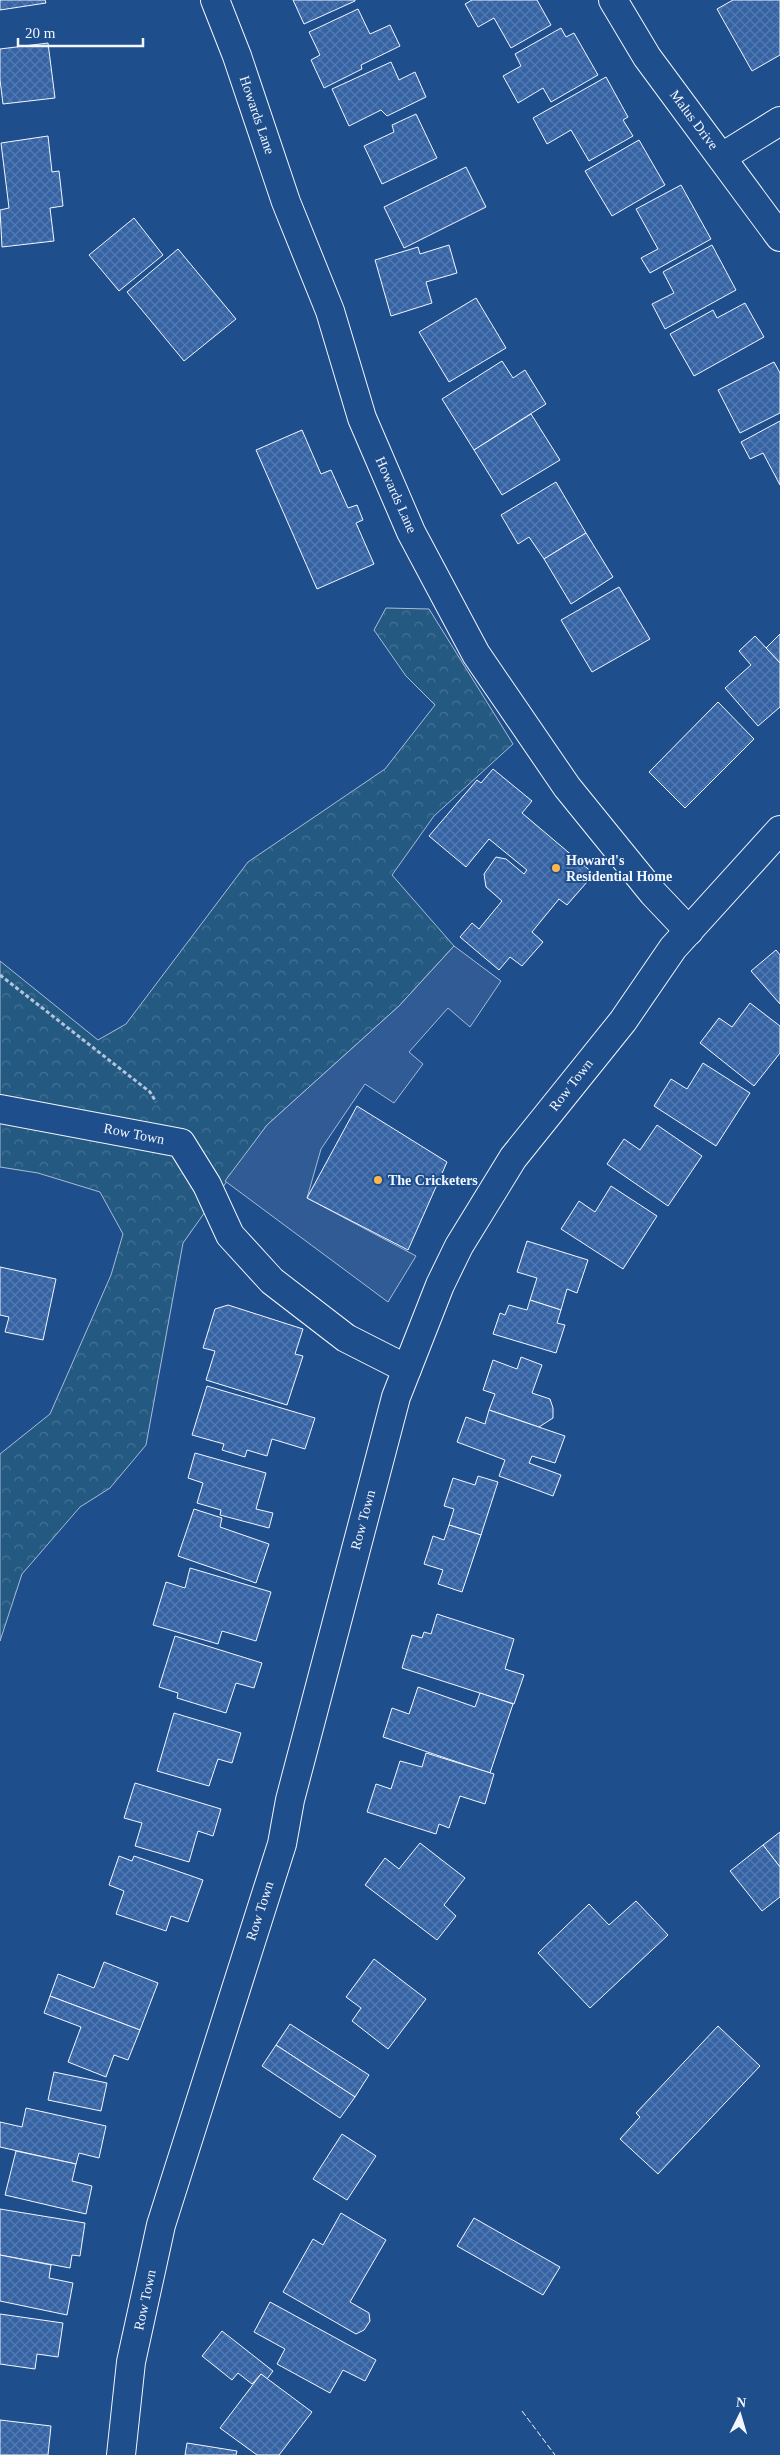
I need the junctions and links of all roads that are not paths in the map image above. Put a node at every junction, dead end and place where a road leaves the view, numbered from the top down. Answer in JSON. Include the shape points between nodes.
{"nodes":[{"id":1,"x":215,"y":0,"type":"edge"},
{"id":2,"x":613,"y":0,"type":"edge"},
{"id":3,"x":780,"y":121,"type":"edge"},
{"id":4,"x":722,"y":157,"type":"junction"},
{"id":5,"x":780,"y":237,"type":"edge"},
{"id":6,"x":780,"y":830,"type":"edge"},
{"id":7,"x":689,"y":931,"type":"junction"},
{"id":8,"x":0,"y":1109,"type":"edge"},
{"id":9,"x":407,"y":1369,"type":"junction"},
{"id":10,"x":121,"y":2455,"type":"edge"}],
"edges":[{"from":1,"to":7,"type":"street","name":"Howards Lane","via":[[286,202],[330,311],[362,418],[411,532],[476,654],[567,787],[653,894]]},
{"from":2,"to":4,"type":"street","name":"Malus Drive","via":[[647,57]]},
{"from":3,"to":4,"type":"street"},
{"from":4,"to":5,"type":"street","name":"Malus Drive"},
{"from":6,"to":7,"type":"street","name":"Row Town"},
{"from":7,"to":9,"type":"street","name":"Row Town","via":[[673,948],[623,1021],[513,1158],[459,1246]]},
{"from":8,"to":9,"type":"street","name":"Row Town","via":[[180,1143],[208,1185],[230,1235],[272,1281],[346,1338]]},
{"from":9,"to":10,"type":"street","name":"Row Town","via":[[396,1397],[357,1543],[290,1800],[282,1844],[161,2225],[131,2362]]}]}
